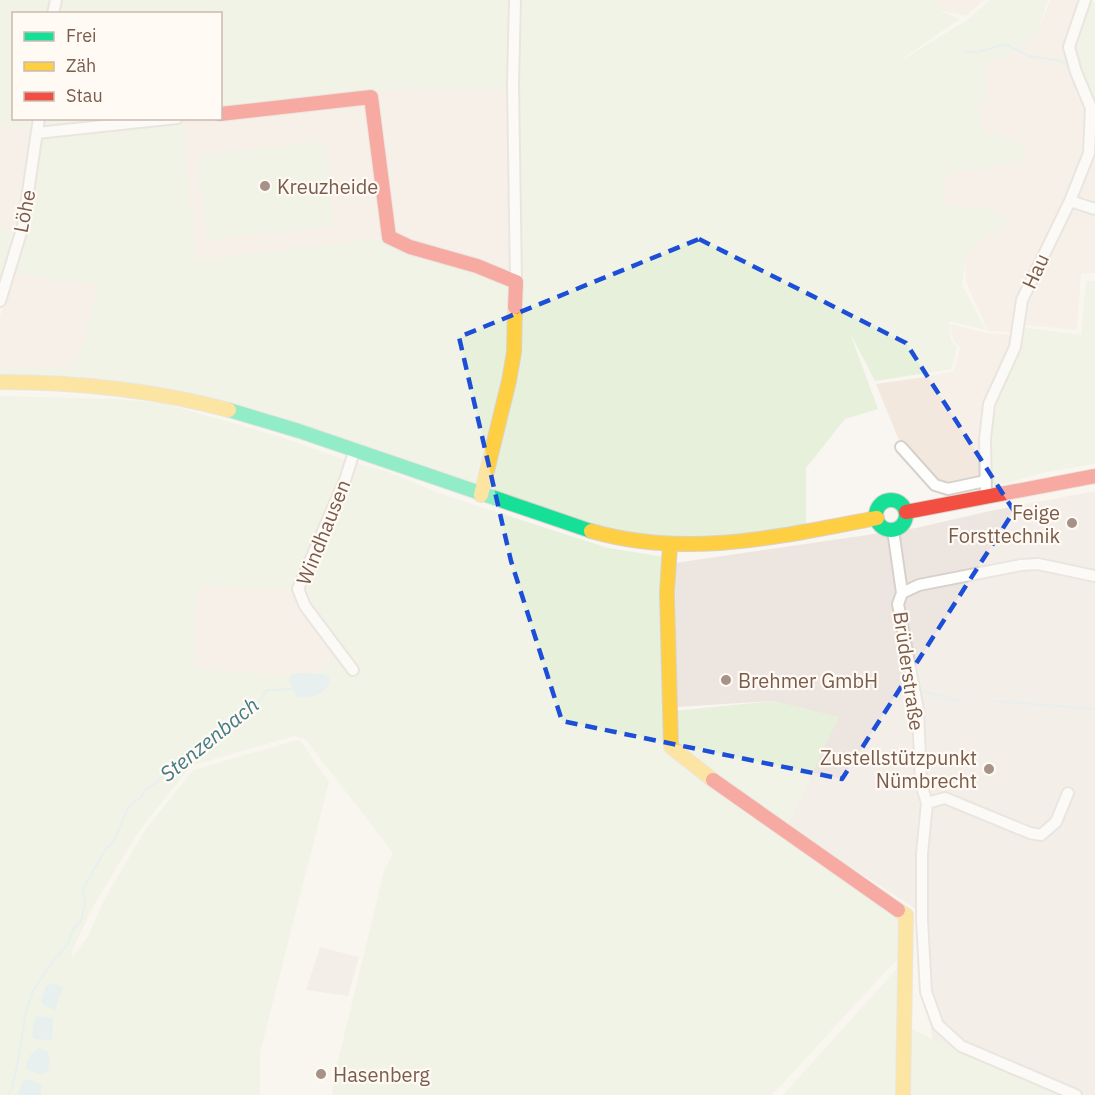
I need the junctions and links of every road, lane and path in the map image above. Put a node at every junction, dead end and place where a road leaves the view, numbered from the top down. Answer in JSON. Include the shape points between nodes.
{"nodes":[{"id":1,"x":515,"y":0,"type":"edge"},
{"id":2,"x":1085,"y":0,"type":"edge"},
{"id":3,"x":1093,"y":108,"type":"edge"},
{"id":4,"x":222,"y":114,"type":"edge"},
{"id":5,"x":39,"y":120,"type":"edge"},
{"id":6,"x":158,"y":120,"type":"edge"},
{"id":7,"x":38,"y":133,"type":"junction"},
{"id":8,"x":1071,"y":198,"type":"junction"},
{"id":9,"x":1095,"y":201,"type":"edge"},
{"id":10,"x":1095,"y":209,"type":"edge"},
{"id":11,"x":516,"y":282,"type":"junction"},
{"id":12,"x":0,"y":301,"type":"edge"},
{"id":13,"x":0,"y":382,"type":"edge"},
{"id":14,"x":901,"y":447,"type":"dead end"},
{"id":15,"x":355,"y":449,"type":"junction"},
{"id":16,"x":1095,"y":476,"type":"edge"},
{"id":17,"x":985,"y":481,"type":"junction"},
{"id":18,"x":481,"y":495,"type":"junction"},
{"id":19,"x":986,"y":497,"type":"junction"},
{"id":20,"x":906,"y":512,"type":"junction"},
{"id":21,"x":877,"y":518,"type":"junction"},
{"id":22,"x":893,"y":530,"type":"junction"},
{"id":23,"x":670,"y":545,"type":"junction"},
{"id":24,"x":1095,"y":576,"type":"edge"},
{"id":25,"x":902,"y":593,"type":"junction"},
{"id":26,"x":353,"y":670,"type":"dead end"},
{"id":27,"x":1068,"y":793,"type":"dead end"},
{"id":28,"x":927,"y":803,"type":"junction"},
{"id":29,"x":903,"y":1095,"type":"edge"},
{"id":30,"x":1076,"y":1095,"type":"edge"}],
"edges":[{"from":1,"to":11,"type":"street"},
{"from":2,"to":3,"type":"street","name":"Hau","via":[[1069,47]]},
{"from":3,"to":8,"type":"street","name":"Hau","via":[[1089,153]]},
{"from":4,"to":11,"type":"street","via":[[371,97],[389,237]]},
{"from":5,"to":7,"type":"street","name":"Löhe"},
{"from":6,"to":7,"type":"street"},
{"from":7,"to":12,"type":"street","name":"Löhe","via":[[23,226]]},
{"from":8,"to":9,"type":"street"},
{"from":8,"to":10,"type":"street"},
{"from":8,"to":17,"type":"street","name":"Hau","via":[[1022,300],[1015,347],[989,404]]},
{"from":11,"to":18,"type":"street","via":[[514,352]]},
{"from":13,"to":15,"type":"street","via":[[109,387],[164,396],[244,415]]},
{"from":14,"to":17,"type":"street","via":[[935,485],[948,489]]},
{"from":15,"to":18,"type":"street"},
{"from":15,"to":26,"type":"street","name":"Windhausen","via":[[298,589],[305,606]]},
{"from":16,"to":19,"type":"street"},
{"from":17,"to":19,"type":"street","name":"Hau"},
{"from":18,"to":23,"type":"street","via":[[605,537]]},
{"from":19,"to":20,"type":"street"},
{"from":20,"to":21,"type":"street","via":[[898,502],[888,501],[880,507]]},
{"from":20,"to":22,"type":"street","via":[[904,523]]},
{"from":21,"to":22,"type":"street","via":[[884,528]]},
{"from":21,"to":23,"type":"street","via":[[756,540]]},
{"from":22,"to":25,"type":"street"},
{"from":23,"to":29,"type":"street","via":[[667,592],[671,747],[906,915]]},
{"from":24,"to":25,"type":"street","name":"Brüderstraße","via":[[1038,564],[1021,565],[919,585]]},
{"from":25,"to":28,"type":"street","name":"Brüderstraße","via":[[898,604],[900,622],[918,710],[921,784]]},
{"from":27,"to":28,"type":"street","via":[[1056,822],[1041,835],[945,798]]},
{"from":28,"to":30,"type":"street","name":"Brüderstraße","via":[[922,854],[926,992],[938,1025],[961,1046]]}]}
